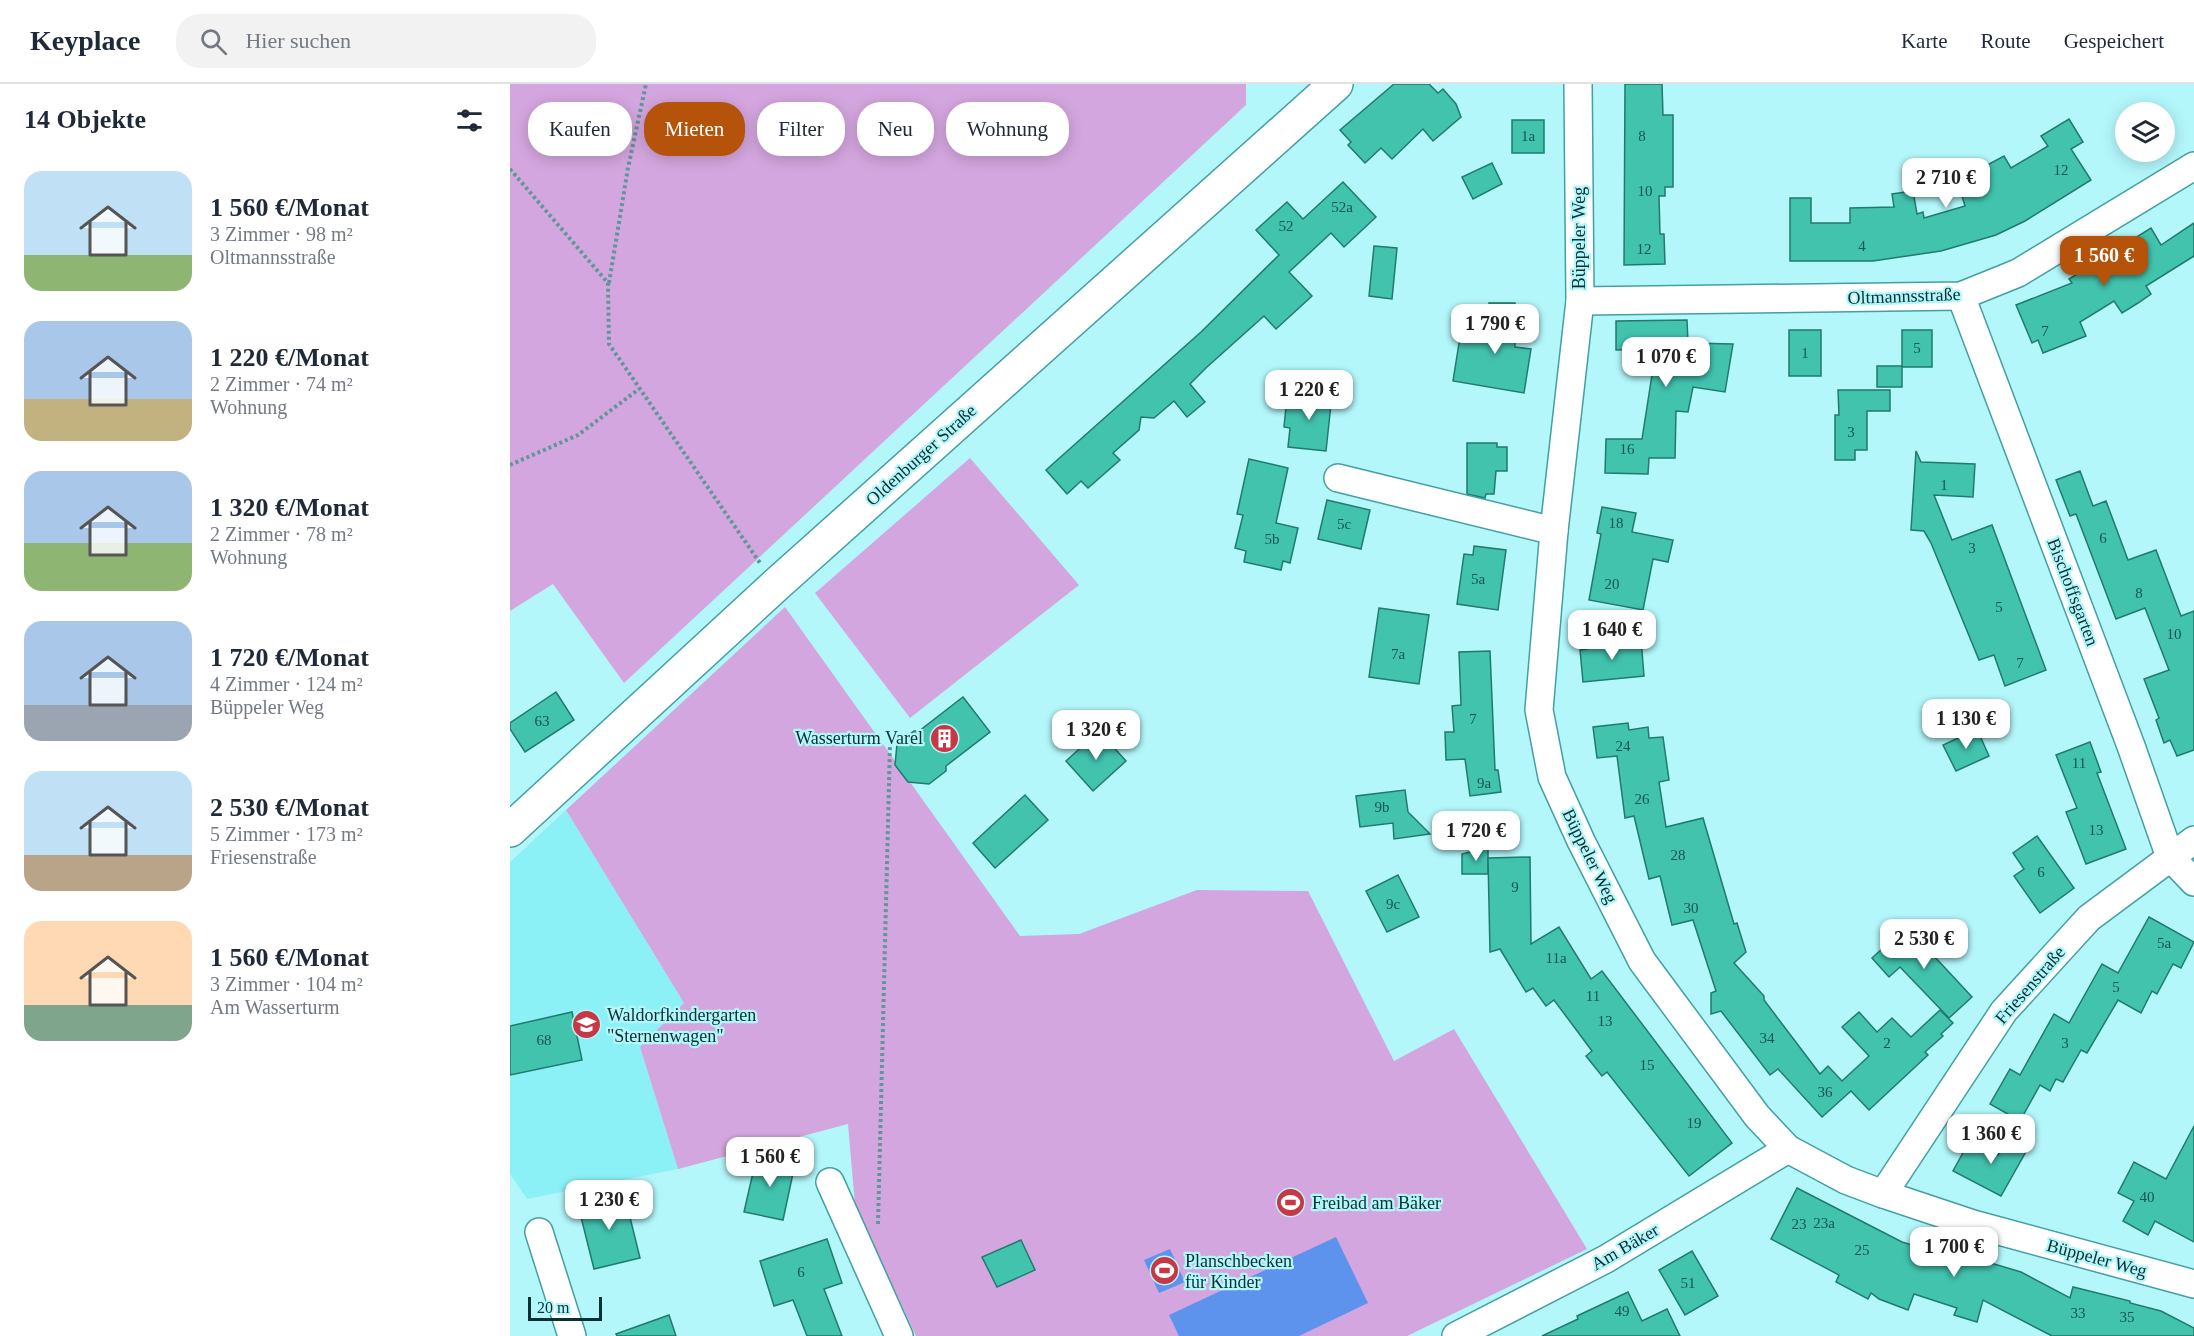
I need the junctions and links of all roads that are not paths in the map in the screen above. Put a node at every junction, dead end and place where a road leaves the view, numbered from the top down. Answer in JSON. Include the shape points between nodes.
{"nodes":[{"id":1,"x":1336,"y":84,"type":"edge"},
{"id":2,"x":1578,"y":84,"type":"edge"},
{"id":3,"x":2194,"y":166,"type":"edge"},
{"id":4,"x":1961,"y":296,"type":"junction"},
{"id":5,"x":1580,"y":301,"type":"junction"},
{"id":6,"x":1338,"y":478,"type":"dead end"},
{"id":7,"x":1554,"y":531,"type":"junction"},
{"id":8,"x":510,"y":830,"type":"edge"},
{"id":9,"x":2194,"y":840,"type":"edge"},
{"id":10,"x":2170,"y":857,"type":"junction"},
{"id":11,"x":2194,"y":882,"type":"edge"},
{"id":12,"x":1788,"y":1149,"type":"junction"},
{"id":13,"x":830,"y":1182,"type":"dead end"},
{"id":14,"x":1883,"y":1194,"type":"junction"},
{"id":15,"x":539,"y":1232,"type":"dead end"},
{"id":16,"x":2194,"y":1284,"type":"edge"},
{"id":17,"x":572,"y":1336,"type":"edge"},
{"id":18,"x":899,"y":1336,"type":"edge"},
{"id":19,"x":1456,"y":1336,"type":"edge"}],
"edges":[{"from":1,"to":8,"type":"main road","name":"Oldenburger Straße","via":[[777,584]]},
{"from":2,"to":5,"type":"street","name":"Büppeler Weg"},
{"from":3,"to":4,"type":"street","name":"Oltmannsstraße","via":[[2018,273]]},
{"from":4,"to":5,"type":"street","name":"Oltmannsstraße"},
{"from":4,"to":10,"type":"street","name":"Bischoffsgarten"},
{"from":5,"to":7,"type":"street","name":"Büppeler Weg"},
{"from":6,"to":7,"type":"street"},
{"from":7,"to":12,"type":"street","name":"Büppeler Weg","via":[[1539,710],[1552,777],[1642,961],[1757,1116]]},
{"from":9,"to":10,"type":"street","name":"Friesenstraße"},
{"from":10,"to":11,"type":"street","name":"Bischoffsgarten"},
{"from":10,"to":14,"type":"street","name":"Friesenstraße","via":[[2089,918],[2004,1011]]},
{"from":12,"to":14,"type":"street","name":"Büppeler Weg","via":[[1846,1180]]},
{"from":12,"to":19,"type":"street","name":"Am Bäker","via":[[1606,1259]]},
{"from":13,"to":18,"type":"street"},
{"from":14,"to":16,"type":"street","name":"Büppeler Weg","via":[[1973,1224]]},
{"from":15,"to":17,"type":"street"}]}
